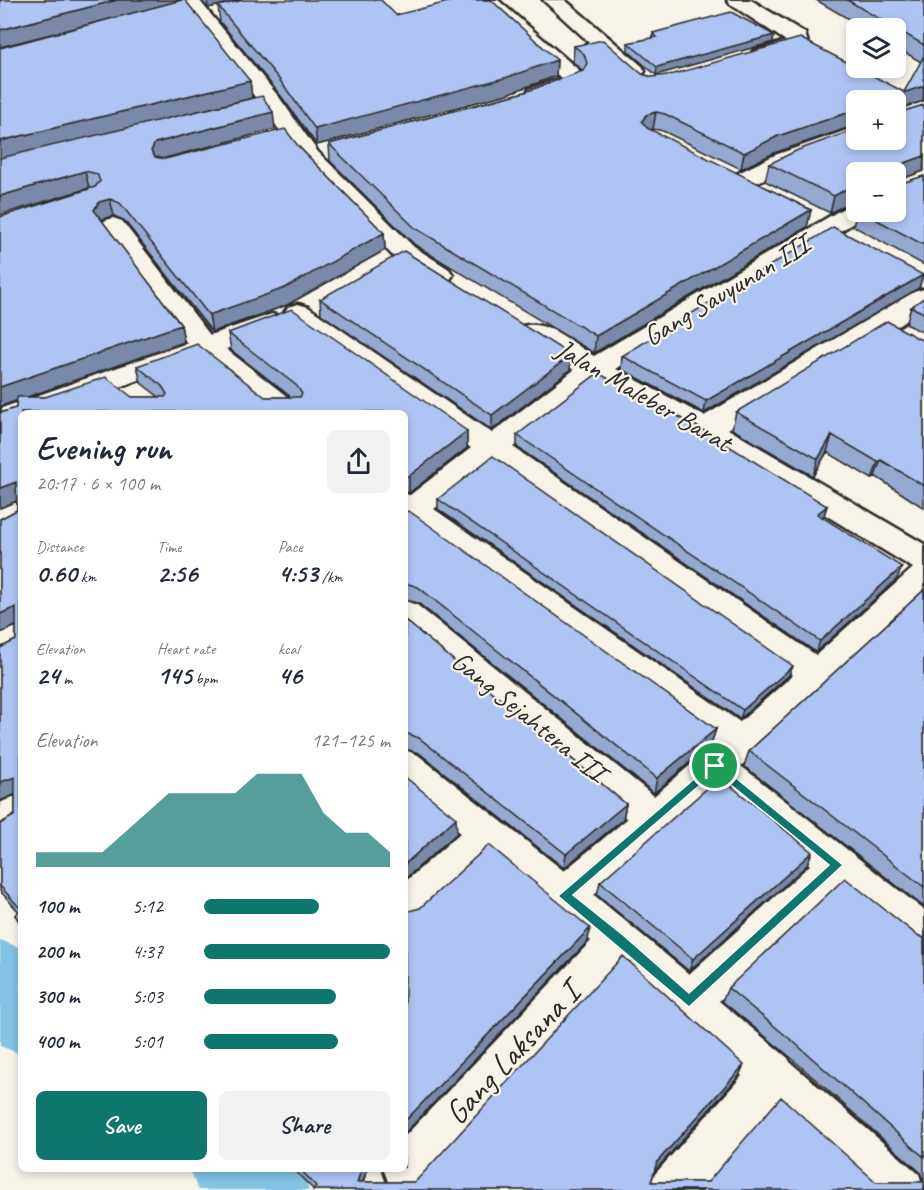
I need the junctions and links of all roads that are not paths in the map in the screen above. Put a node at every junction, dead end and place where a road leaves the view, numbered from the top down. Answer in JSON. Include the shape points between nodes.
{"nodes":[{"id":1,"x":486,"y":0,"type":"edge"},
{"id":2,"x":553,"y":0,"type":"edge"},
{"id":3,"x":737,"y":0,"type":"edge"},
{"id":4,"x":195,"y":10,"type":"edge"},
{"id":5,"x":739,"y":62,"type":"edge"},
{"id":6,"x":650,"y":84,"type":"edge"},
{"id":7,"x":516,"y":101,"type":"edge"},
{"id":8,"x":846,"y":138,"type":"edge"},
{"id":9,"x":769,"y":195,"type":"edge"},
{"id":10,"x":846,"y":213,"type":"edge"},
{"id":11,"x":818,"y":220,"type":"junction"},
{"id":12,"x":113,"y":226,"type":"dead end"},
{"id":13,"x":857,"y":242,"type":"edge"},
{"id":14,"x":921,"y":284,"type":"edge"},
{"id":15,"x":465,"y":290,"type":"edge"},
{"id":16,"x":514,"y":320,"type":"edge"},
{"id":17,"x":205,"y":347,"type":"junction"},
{"id":18,"x":594,"y":369,"type":"junction"},
{"id":19,"x":115,"y":380,"type":"junction"},
{"id":20,"x":139,"y":400,"type":"edge"},
{"id":21,"x":23,"y":410,"type":"edge"},
{"id":22,"x":285,"y":410,"type":"edge"},
{"id":23,"x":705,"y":429,"type":"junction"},
{"id":24,"x":493,"y":448,"type":"junction"},
{"id":25,"x":408,"y":509,"type":"edge"},
{"id":26,"x":408,"y":511,"type":"edge"},
{"id":27,"x":924,"y":559,"type":"edge"},
{"id":28,"x":924,"y":577,"type":"edge"},
{"id":29,"x":408,"y":616,"type":"edge"},
{"id":30,"x":819,"y":675,"type":"junction"},
{"id":31,"x":728,"y":754,"type":"junction"},
{"id":32,"x":408,"y":768,"type":"edge"},
{"id":33,"x":18,"y":810,"type":"edge"},
{"id":34,"x":653,"y":818,"type":"junction"},
{"id":35,"x":0,"y":824,"type":"edge"},
{"id":36,"x":487,"y":833,"type":"junction"},
{"id":37,"x":837,"y":865,"type":"junction"},
{"id":38,"x":564,"y":896,"type":"junction"},
{"id":39,"x":408,"y":904,"type":"edge"},
{"id":40,"x":924,"y":934,"type":"edge"},
{"id":41,"x":619,"y":939,"type":"junction"},
{"id":42,"x":689,"y":1001,"type":"junction"},
{"id":43,"x":773,"y":1073,"type":"junction"},
{"id":44,"x":408,"y":1165,"type":"edge"},
{"id":45,"x":401,"y":1172,"type":"edge"},
{"id":46,"x":384,"y":1190,"type":"edge"},
{"id":47,"x":672,"y":1190,"type":"edge"},
{"id":48,"x":903,"y":1190,"type":"edge"}],
"edges":[{"from":1,"to":7,"type":"street","via":[[573,77],[570,83]]},
{"from":2,"to":6,"type":"street"},
{"from":3,"to":5,"type":"street","via":[[797,38],[793,46]]},
{"from":4,"to":15,"type":"street","via":[[281,137],[321,154],[395,259]]},
{"from":8,"to":9,"type":"street","via":[[732,177]]},
{"from":10,"to":11,"type":"street","name":"Gang Sauyunan III"},
{"from":11,"to":13,"type":"street"},
{"from":11,"to":18,"type":"street","name":"Gang Sauyunan III"},
{"from":12,"to":17,"type":"street"},
{"from":14,"to":23,"type":"street","via":[[892,331]]},
{"from":16,"to":18,"type":"street","name":"Jalan Maleber Barat"},
{"from":17,"to":19,"type":"street"},
{"from":17,"to":22,"type":"street"},
{"from":17,"to":24,"type":"street","via":[[307,308]]},
{"from":18,"to":23,"type":"street","name":"Jalan Maleber Barat"},
{"from":18,"to":24,"type":"street","name":"Gang Sauyunan III"},
{"from":19,"to":20,"type":"street"},
{"from":19,"to":21,"type":"street"},
{"from":23,"to":27,"type":"street","name":"Jalan Maleber Barat"},
{"from":24,"to":25,"type":"street","name":"Gang Sauyunan III"},
{"from":24,"to":30,"type":"street"},
{"from":26,"to":31,"type":"street"},
{"from":28,"to":30,"type":"street"},
{"from":29,"to":34,"type":"street","name":"Gang Sejahtera III"},
{"from":30,"to":31,"type":"street"},
{"from":31,"to":34,"type":"street"},
{"from":31,"to":37,"type":"street"},
{"from":32,"to":36,"type":"street"},
{"from":33,"to":35,"type":"street"},
{"from":34,"to":38,"type":"street"},
{"from":36,"to":38,"type":"street"},
{"from":36,"to":39,"type":"street"},
{"from":37,"to":40,"type":"street"},
{"from":37,"to":42,"type":"street"},
{"from":38,"to":41,"type":"street"},
{"from":41,"to":42,"type":"street"},
{"from":41,"to":44,"type":"street","name":"Gang Laksana I"},
{"from":42,"to":43,"type":"street"},
{"from":43,"to":47,"type":"street"},
{"from":43,"to":48,"type":"street"},
{"from":45,"to":46,"type":"street","name":"Gang Laksana I"}]}
